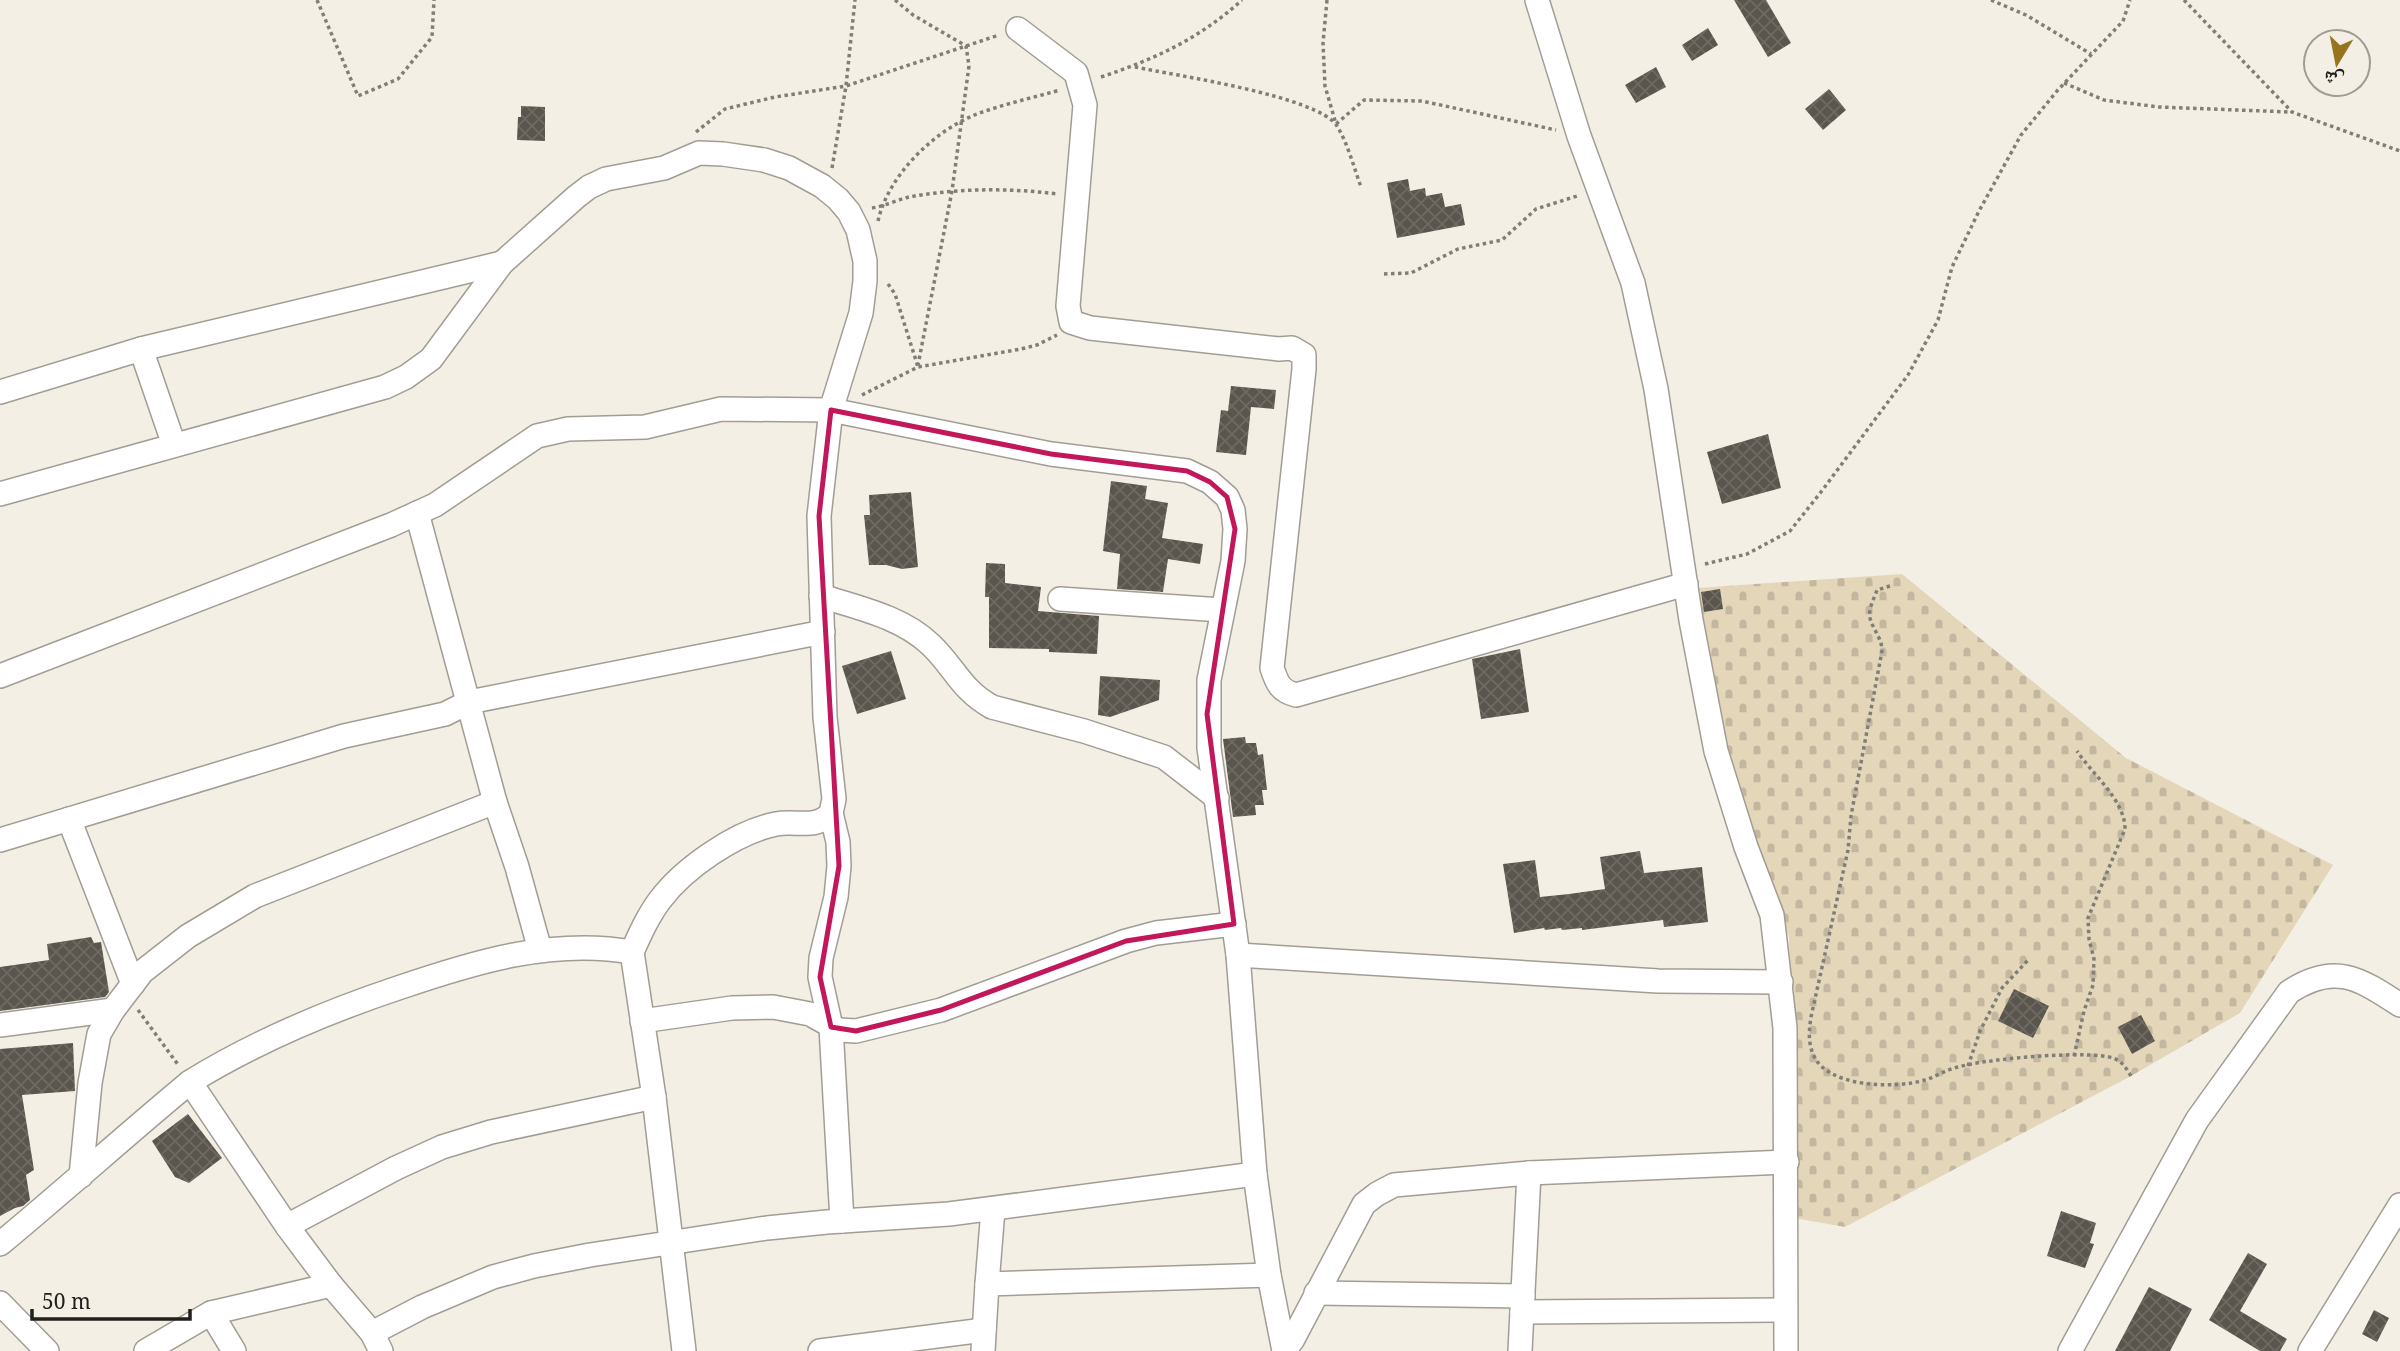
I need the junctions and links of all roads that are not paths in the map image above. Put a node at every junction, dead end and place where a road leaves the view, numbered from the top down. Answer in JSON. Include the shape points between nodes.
{"nodes":[{"id":1,"x":1537,"y":0,"type":"edge"},
{"id":2,"x":1018,"y":29,"type":"road end"},
{"id":3,"x":502,"y":263,"type":"junction"},
{"id":4,"x":141,"y":349,"type":"junction"},
{"id":5,"x":0,"y":392,"type":"edge"},
{"id":6,"x":831,"y":410,"type":"junction"},
{"id":7,"x":174,"y":445,"type":"junction"},
{"id":8,"x":0,"y":494,"type":"edge"},
{"id":9,"x":417,"y":513,"type":"junction"},
{"id":10,"x":1684,"y":576,"type":"junction"},
{"id":11,"x":821,"y":596,"type":"junction"},
{"id":12,"x":1060,"y":599,"type":"dead end"},
{"id":13,"x":1222,"y":610,"type":"junction"},
{"id":14,"x":823,"y":632,"type":"junction"},
{"id":15,"x":0,"y":676,"type":"edge"},
{"id":16,"x":469,"y":702,"type":"junction"},
{"id":17,"x":1217,"y":798,"type":"junction"},
{"id":18,"x":495,"y":802,"type":"junction"},
{"id":19,"x":831,"y":813,"type":"junction"},
{"id":20,"x":69,"y":819,"type":"junction"},
{"id":21,"x":0,"y":840,"type":"edge"},
{"id":22,"x":1234,"y":924,"type":"junction"},
{"id":23,"x":540,"y":950,"type":"junction"},
{"id":24,"x":632,"y":952,"type":"junction"},
{"id":25,"x":1238,"y":955,"type":"junction"},
{"id":26,"x":1781,"y":982,"type":"junction"},
{"id":27,"x":124,"y":996,"type":"junction"},
{"id":28,"x":2400,"y":1005,"type":"edge"},
{"id":29,"x":642,"y":1021,"type":"junction"},
{"id":30,"x":0,"y":1025,"type":"edge"},
{"id":31,"x":831,"y":1027,"type":"junction"},
{"id":32,"x":190,"y":1082,"type":"junction"},
{"id":33,"x":654,"y":1097,"type":"junction"},
{"id":34,"x":1787,"y":1162,"type":"junction"},
{"id":35,"x":1529,"y":1173,"type":"junction"},
{"id":36,"x":1255,"y":1174,"type":"junction"},
{"id":37,"x":81,"y":1176,"type":"junction"},
{"id":38,"x":2400,"y":1205,"type":"edge"},
{"id":39,"x":993,"y":1209,"type":"junction"},
{"id":40,"x":842,"y":1221,"type":"junction"},
{"id":41,"x":287,"y":1226,"type":"junction"},
{"id":42,"x":2393,"y":1235,"type":"edge"},
{"id":43,"x":669,"y":1241,"type":"junction"},
{"id":44,"x":0,"y":1244,"type":"edge"},
{"id":45,"x":1269,"y":1275,"type":"junction"},
{"id":46,"x":988,"y":1284,"type":"junction"},
{"id":47,"x":331,"y":1285,"type":"junction"},
{"id":48,"x":1317,"y":1293,"type":"junction"},
{"id":49,"x":0,"y":1303,"type":"edge"},
{"id":50,"x":1523,"y":1304,"type":"junction"},
{"id":51,"x":1785,"y":1310,"type":"junction"},
{"id":52,"x":211,"y":1313,"type":"junction"},
{"id":53,"x":983,"y":1341,"type":"edge"},
{"id":54,"x":376,"y":1342,"type":"edge"},
{"id":55,"x":896,"y":1346,"type":"edge"},
{"id":56,"x":47,"y":1351,"type":"edge"},
{"id":57,"x":146,"y":1351,"type":"edge"},
{"id":58,"x":233,"y":1351,"type":"edge"},
{"id":59,"x":684,"y":1351,"type":"edge"},
{"id":60,"x":820,"y":1351,"type":"edge"},
{"id":61,"x":1520,"y":1351,"type":"edge"},
{"id":62,"x":1786,"y":1351,"type":"edge"},
{"id":63,"x":2070,"y":1351,"type":"edge"},
{"id":64,"x":2310,"y":1351,"type":"edge"}],
"edges":[{"from":1,"to":10,"type":"street","via":[[1579,136],[1633,283],[1656,389]]},
{"from":2,"to":10,"type":"street","via":[[1076,73],[1085,105],[1068,306],[1071,322],[1090,328],[1292,348],[1304,355],[1272,668],[1287,692],[1296,695]]},
{"from":3,"to":4,"type":"street"},
{"from":3,"to":6,"type":"street","via":[[589,187],[606,179],[664,168],[699,153],[764,160],[805,176],[849,212],[864,254],[861,313]]},
{"from":3,"to":7,"type":"street","via":[[431,359],[406,377],[385,387]]},
{"from":4,"to":5,"type":"street"},
{"from":4,"to":7,"type":"street"},
{"from":6,"to":9,"type":"street","via":[[721,409],[645,427],[548,432]]},
{"from":6,"to":11,"type":"street","via":[[819,516]]},
{"from":6,"to":13,"type":"street","via":[[1051,454],[1186,471],[1210,482],[1227,497],[1234,519],[1233,561]]},
{"from":7,"to":8,"type":"street"},
{"from":9,"to":15,"type":"street"},
{"from":9,"to":16,"type":"street"},
{"from":10,"to":26,"type":"street","via":[[1716,751],[1772,915]]},
{"from":11,"to":14,"type":"street"},
{"from":11,"to":17,"type":"street","via":[[878,614],[916,633],[942,656],[960,683],[992,707],[1164,757]]},
{"from":12,"to":13,"type":"street"},
{"from":13,"to":17,"type":"street","via":[[1207,714]]},
{"from":14,"to":16,"type":"street"},
{"from":14,"to":19,"type":"street","via":[[825,717],[834,799]]},
{"from":16,"to":18,"type":"street"},
{"from":16,"to":20,"type":"street","via":[[445,713],[344,736]]},
{"from":17,"to":22,"type":"street"},
{"from":18,"to":23,"type":"street"},
{"from":18,"to":27,"type":"street","via":[[255,896],[188,936],[142,972]]},
{"from":19,"to":24,"type":"street","via":[[819,823],[777,824],[758,830],[709,856],[661,898]]},
{"from":19,"to":31,"type":"street","via":[[839,866],[820,977]]},
{"from":20,"to":21,"type":"street"},
{"from":20,"to":27,"type":"street"},
{"from":22,"to":25,"type":"street"},
{"from":22,"to":31,"type":"street","via":[[1126,941],[941,1010],[856,1031]]},
{"from":23,"to":24,"type":"street","via":[[574,947]]},
{"from":23,"to":32,"type":"street","via":[[438,974],[360,1001],[290,1029]]},
{"from":24,"to":29,"type":"street"},
{"from":25,"to":26,"type":"street","via":[[1658,981]]},
{"from":25,"to":36,"type":"street"},
{"from":26,"to":34,"type":"street"},
{"from":27,"to":30,"type":"street"},
{"from":27,"to":37,"type":"street","via":[[99,1034],[93,1057]]},
{"from":28,"to":63,"type":"street","via":[[2361,982],[2339,976],[2321,975],[2289,992],[2197,1120]]},
{"from":29,"to":31,"type":"street","via":[[773,1007],[810,1014]]},
{"from":29,"to":33,"type":"street"},
{"from":31,"to":40,"type":"street"},
{"from":32,"to":37,"type":"street"},
{"from":32,"to":41,"type":"street"},
{"from":33,"to":41,"type":"street","via":[[442,1147]]},
{"from":33,"to":43,"type":"street"},
{"from":34,"to":35,"type":"street"},
{"from":34,"to":51,"type":"street"},
{"from":35,"to":48,"type":"street","via":[[1428,1180],[1394,1185],[1377,1194],[1354,1219]]},
{"from":35,"to":50,"type":"street"},
{"from":36,"to":39,"type":"street"},
{"from":36,"to":45,"type":"street"},
{"from":37,"to":44,"type":"street"},
{"from":38,"to":42,"type":"street"},
{"from":39,"to":40,"type":"street"},
{"from":39,"to":46,"type":"street"},
{"from":40,"to":43,"type":"street"},
{"from":41,"to":47,"type":"street"},
{"from":42,"to":64,"type":"street"},
{"from":43,"to":54,"type":"street","via":[[493,1277],[460,1290]]},
{"from":43,"to":59,"type":"street"},
{"from":45,"to":46,"type":"street"},
{"from":45,"to":48,"type":"street","via":[[1284,1351]]},
{"from":46,"to":53,"type":"street"},
{"from":47,"to":52,"type":"street"},
{"from":47,"to":54,"type":"street"},
{"from":48,"to":50,"type":"street"},
{"from":49,"to":56,"type":"street"},
{"from":50,"to":51,"type":"street"},
{"from":50,"to":61,"type":"street"},
{"from":51,"to":62,"type":"street"},
{"from":52,"to":57,"type":"street"},
{"from":52,"to":58,"type":"street"},
{"from":53,"to":55,"type":"street"},
{"from":55,"to":60,"type":"street"}]}
